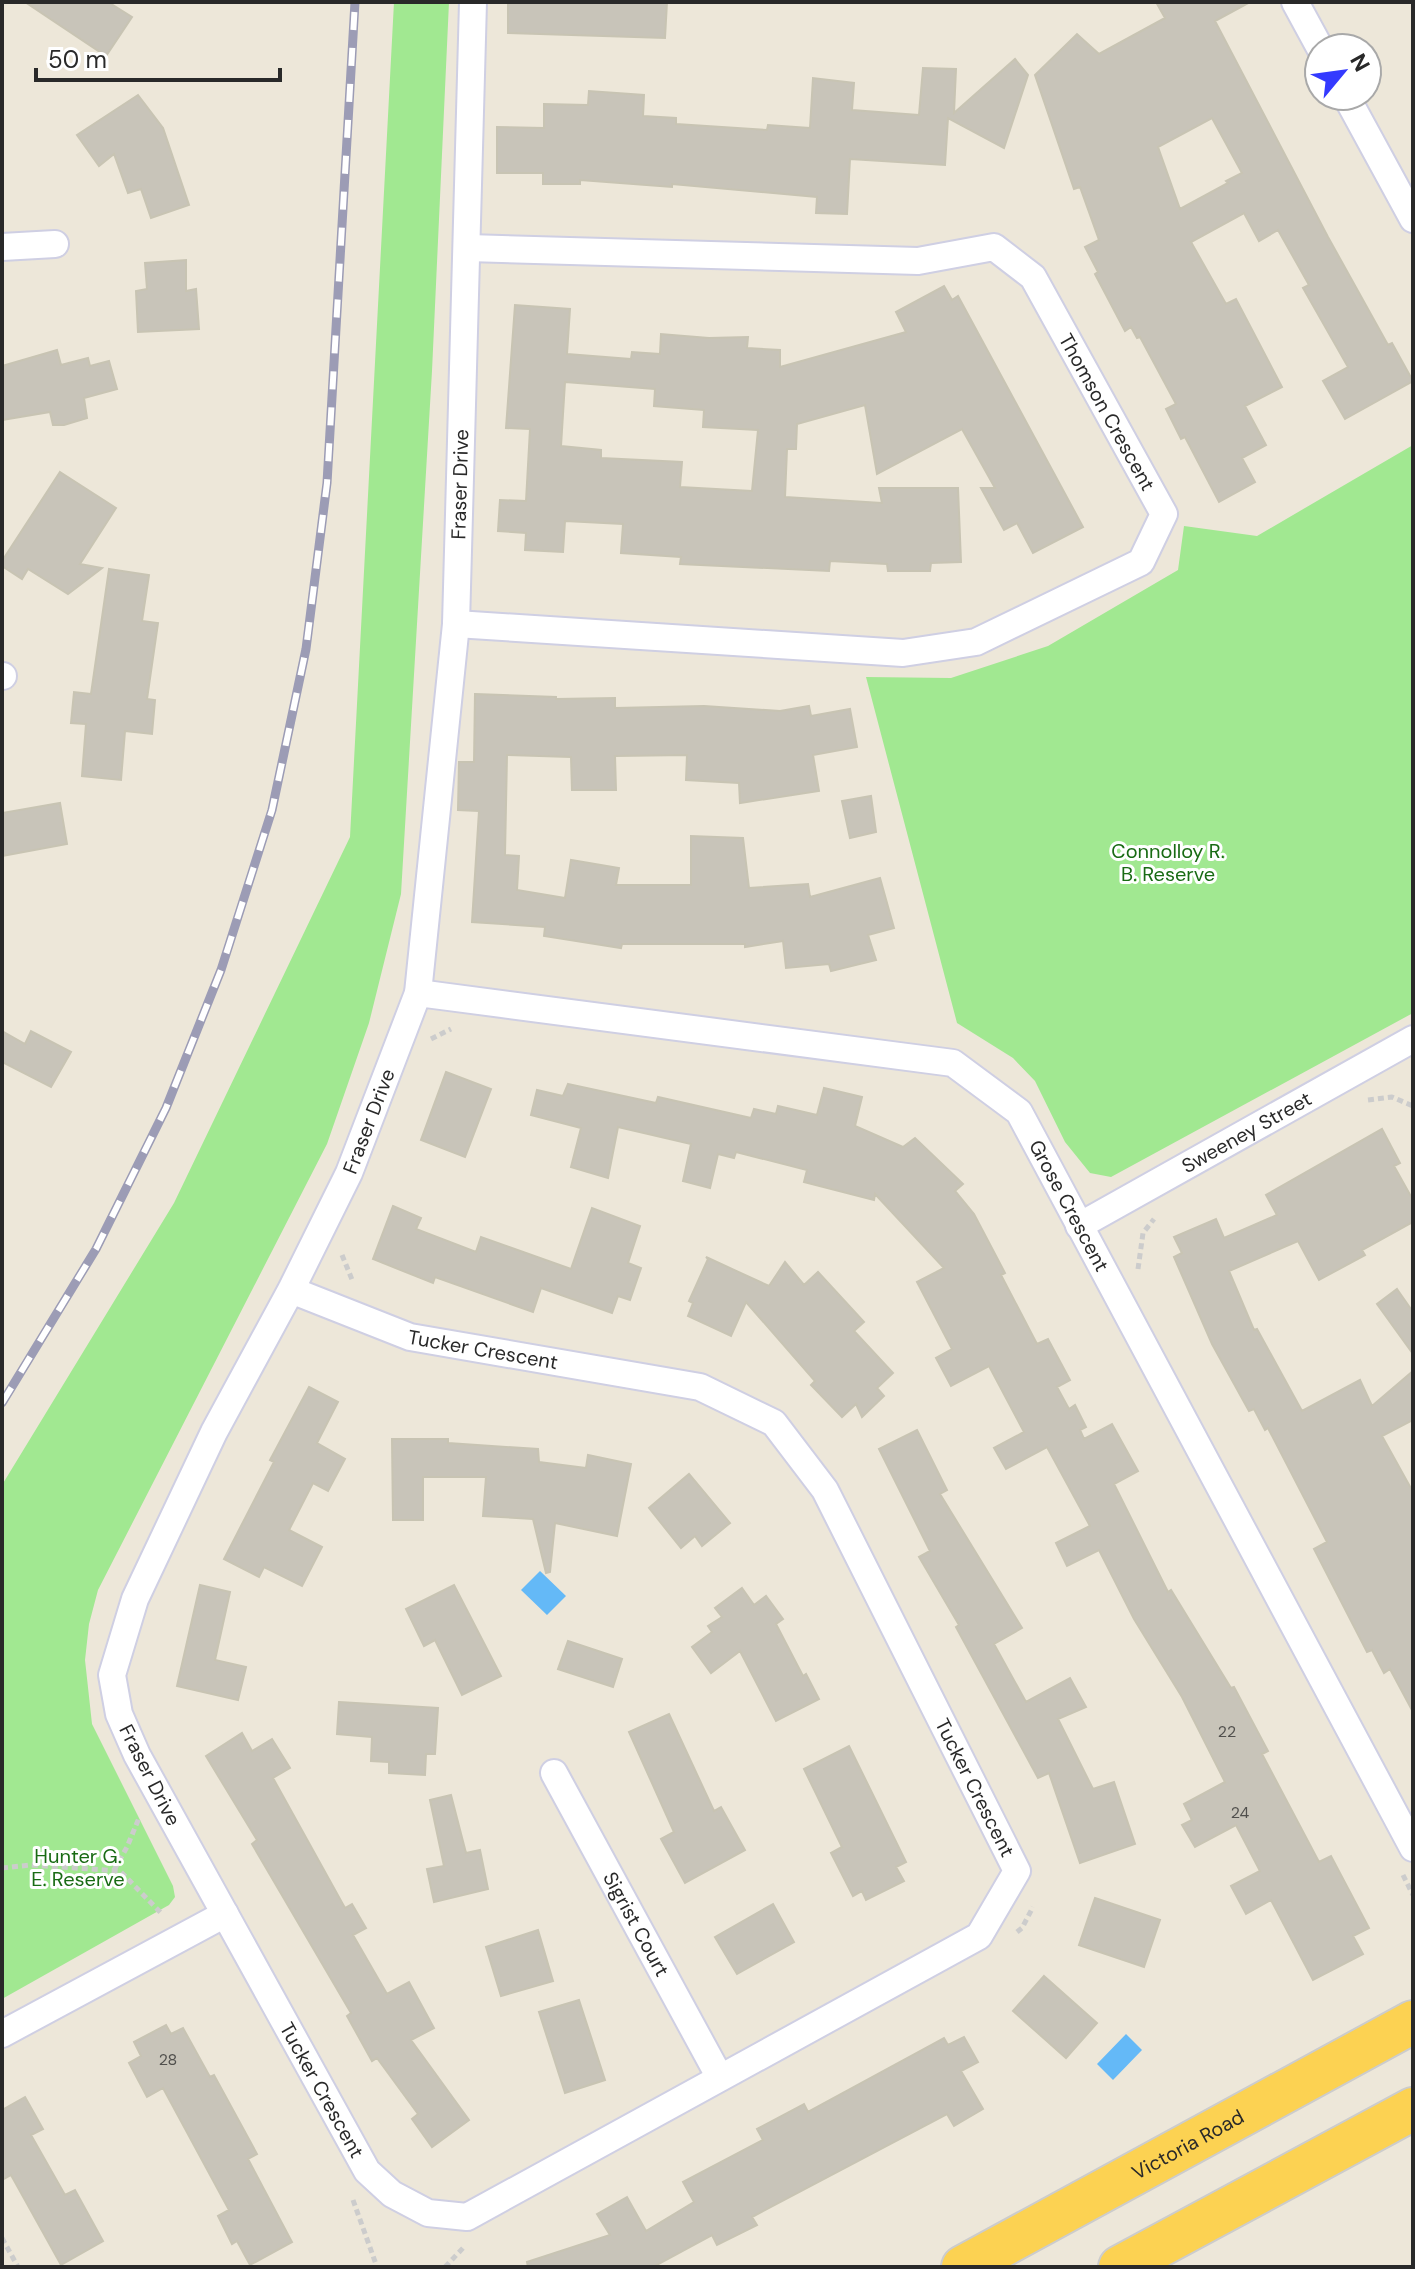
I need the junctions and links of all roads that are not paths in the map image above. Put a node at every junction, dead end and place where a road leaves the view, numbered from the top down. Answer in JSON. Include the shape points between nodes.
{"nodes":[{"id":1,"x":473,"y":2,"type":"edge"},
{"id":2,"x":1295,"y":2,"type":"edge"},
{"id":3,"x":1311,"y":32,"type":"edge"},
{"id":4,"x":1355,"y":112,"type":"edge"},
{"id":5,"x":1413,"y":219,"type":"edge"},
{"id":6,"x":55,"y":244,"type":"dead end"},
{"id":7,"x":2,"y":247,"type":"edge"},
{"id":8,"x":468,"y":248,"type":"junction"},
{"id":9,"x":456,"y":624,"type":"junction"},
{"id":10,"x":418,"y":993,"type":"junction"},
{"id":11,"x":1413,"y":1039,"type":"edge"},
{"id":12,"x":1079,"y":1226,"type":"junction"},
{"id":13,"x":291,"y":1290,"type":"junction"},
{"id":14,"x":554,"y":1773,"type":"dead end"},
{"id":15,"x":1413,"y":1848,"type":"edge"},
{"id":16,"x":225,"y":1914,"type":"junction"},
{"id":17,"x":1413,"y":2022,"type":"edge"},
{"id":18,"x":2,"y":2034,"type":"edge"},
{"id":19,"x":719,"y":2076,"type":"junction"},
{"id":20,"x":1413,"y":2109,"type":"edge"},
{"id":21,"x":963,"y":2267,"type":"edge"},
{"id":22,"x":1120,"y":2267,"type":"edge"}],
"edges":[{"from":1,"to":8,"type":"street","name":"Fraser Drive"},
{"from":2,"to":3,"type":"street"},
{"from":4,"to":5,"type":"street"},
{"from":6,"to":7,"type":"street"},
{"from":8,"to":9,"type":"street","name":"Fraser Drive"},
{"from":8,"to":9,"type":"street","name":"Thomson Crescent","via":[[918,261],[994,247],[1033,277],[1164,514],[1141,562],[976,642],[903,653]]},
{"from":9,"to":10,"type":"street","name":"Fraser Drive"},
{"from":10,"to":12,"type":"street","name":"Grose Crescent","via":[[953,1063],[1019,1112]]},
{"from":10,"to":13,"type":"street","name":"Fraser Drive","via":[[349,1173]]},
{"from":11,"to":12,"type":"street","name":"Sweeney Street"},
{"from":12,"to":15,"type":"street","name":"Grose Crescent"},
{"from":13,"to":16,"type":"street","name":"Fraser Drive","via":[[214,1432],[135,1599],[112,1675],[119,1714]]},
{"from":13,"to":19,"type":"street","name":"Tucker Crescent","via":[[410,1337],[700,1387],[774,1423],[825,1490],[1017,1871],[979,1936]]},
{"from":14,"to":19,"type":"street","name":"Sigrist Court"},
{"from":16,"to":18,"type":"street"},
{"from":16,"to":19,"type":"street","name":"Tucker Crescent","via":[[367,2171],[392,2194],[428,2213],[467,2217]]},
{"from":17,"to":21,"type":"highway","name":"Victoria Road"},
{"from":20,"to":22,"type":"highway"}]}
